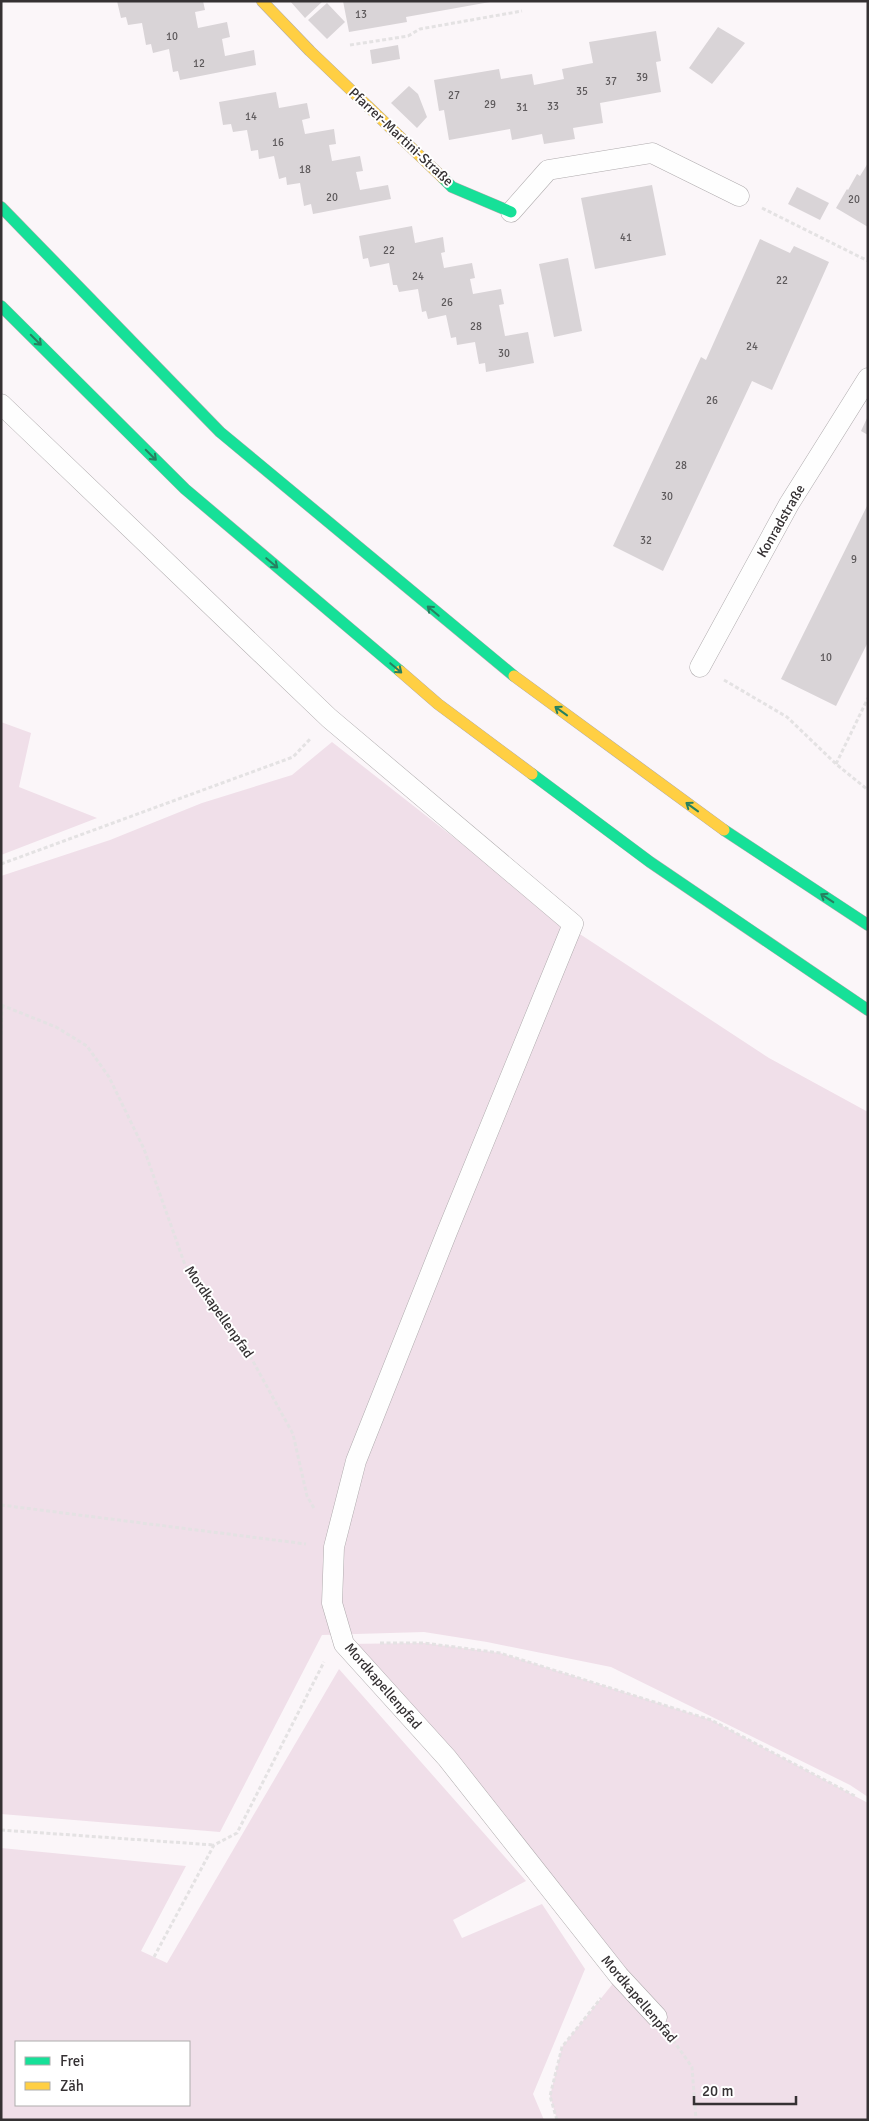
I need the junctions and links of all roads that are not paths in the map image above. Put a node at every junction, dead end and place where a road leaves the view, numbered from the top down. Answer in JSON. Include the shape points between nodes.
{"nodes":[{"id":1,"x":262,"y":1,"type":"edge"},
{"id":2,"x":739,"y":196,"type":"road end"},
{"id":3,"x":1,"y":207,"type":"edge"},
{"id":4,"x":511,"y":212,"type":"joint"},
{"id":5,"x":1,"y":306,"type":"edge"},
{"id":6,"x":868,"y":378,"type":"edge"},
{"id":7,"x":1,"y":404,"type":"edge"},
{"id":8,"x":700,"y":667,"type":"road end"},
{"id":9,"x":868,"y":925,"type":"edge"},
{"id":10,"x":868,"y":1010,"type":"edge"},
{"id":11,"x":657,"y":2016,"type":"road end"}],
"edges":[{"from":1,"to":4,"type":"main road","name":"Pfarrer-Martini-Straße","via":[[452,187]]},
{"from":2,"to":4,"type":"lane","name":"Pfarrer-Martini-Straße","via":[[652,152],[548,170]]},
{"from":9,"to":3,"type":"main road","one_way":true,"via":[[722,829],[494,661],[220,432]]},
{"from":5,"to":10,"type":"main road","one_way":true,"via":[[185,489],[438,704],[650,862]]},
{"from":6,"to":8,"type":"lane","name":"Konradstraße","via":[[789,504]]},
{"from":7,"to":11,"type":"lane","name":"Mordkapellenpfad","via":[[329,718],[573,924],[356,1461],[334,1547],[332,1602],[344,1644],[447,1758],[619,1976]]}]}
